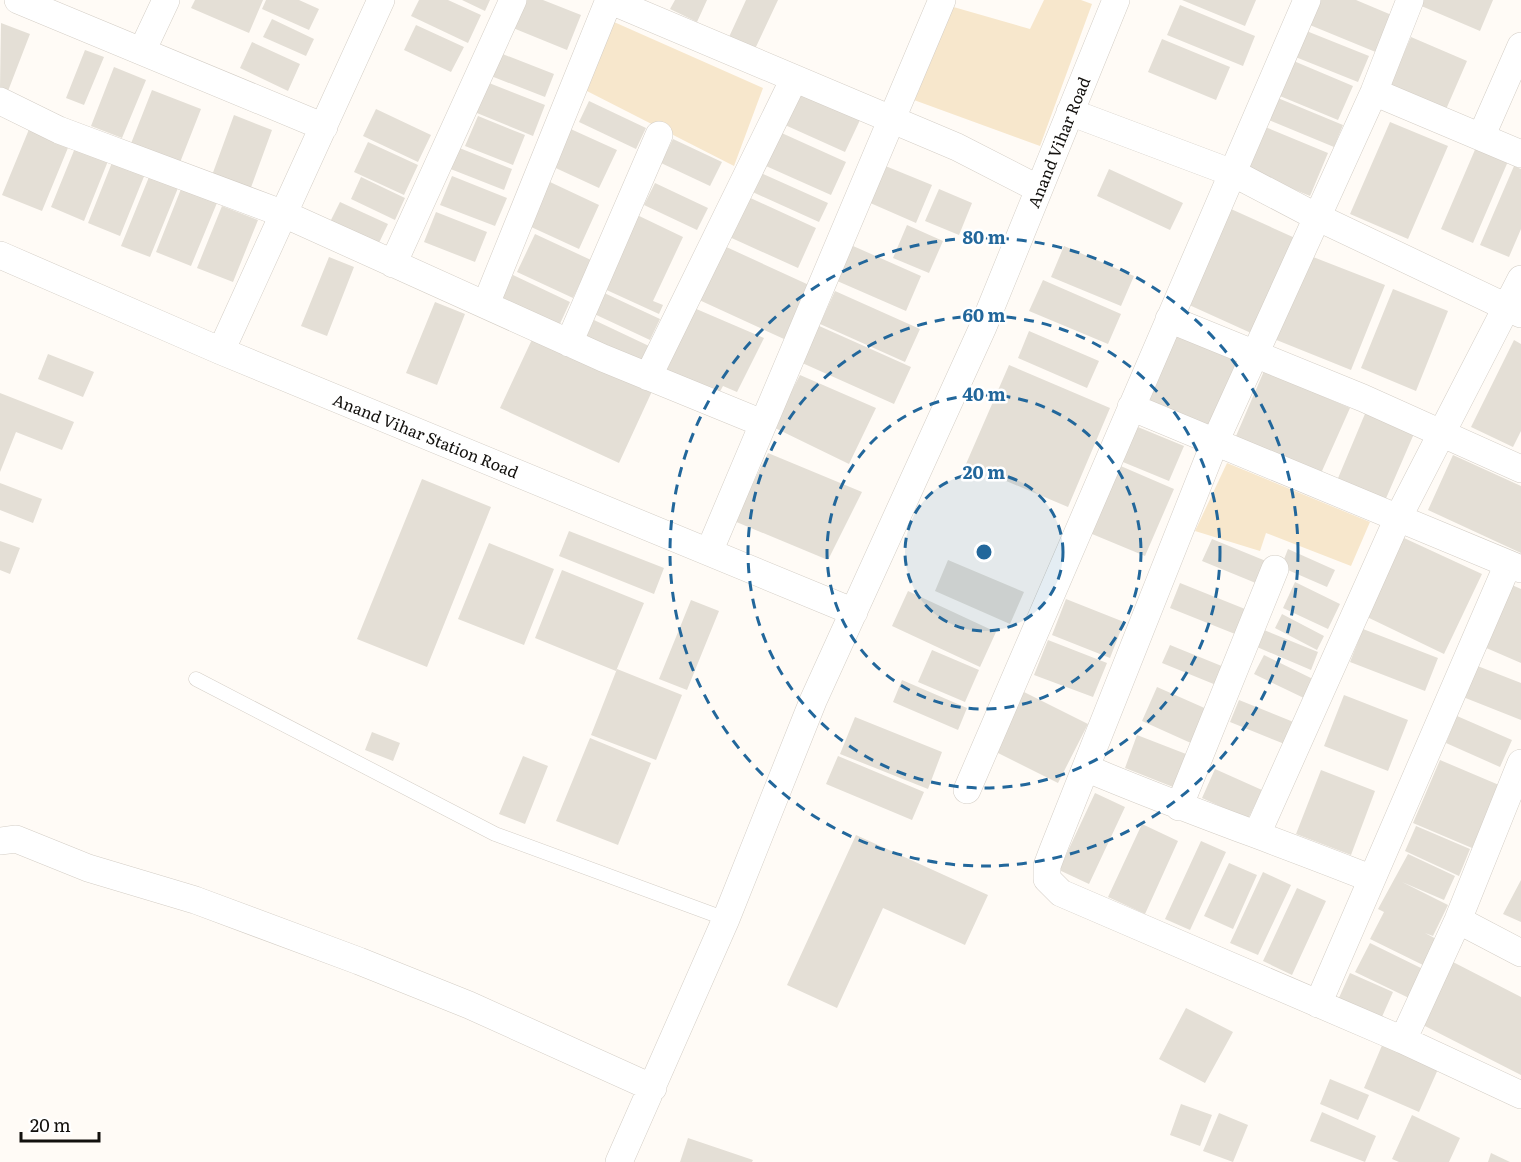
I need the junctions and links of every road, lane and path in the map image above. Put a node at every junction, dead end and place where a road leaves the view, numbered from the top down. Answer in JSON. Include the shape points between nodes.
{"nodes":[{"id":1,"x":18,"y":0,"type":"edge"},
{"id":2,"x":166,"y":0,"type":"edge"},
{"id":3,"x":381,"y":0,"type":"edge"},
{"id":4,"x":513,"y":0,"type":"edge"},
{"id":5,"x":609,"y":0,"type":"edge"},
{"id":6,"x":942,"y":0,"type":"edge"},
{"id":7,"x":1116,"y":0,"type":"edge"},
{"id":8,"x":1307,"y":0,"type":"edge"},
{"id":9,"x":1410,"y":0,"type":"edge"},
{"id":10,"x":1521,"y":46,"type":"edge"},
{"id":11,"x":142,"y":51,"type":"junction"},
{"id":12,"x":794,"y":79,"type":"junction"},
{"id":13,"x":1374,"y":92,"type":"junction"},
{"id":14,"x":0,"y":101,"type":"edge"},
{"id":15,"x":1070,"y":112,"type":"junction"},
{"id":16,"x":890,"y":118,"type":"junction"},
{"id":17,"x":324,"y":127,"type":"junction"},
{"id":18,"x":659,"y":135,"type":"dead end"},
{"id":19,"x":1481,"y":137,"type":"junction"},
{"id":20,"x":1521,"y":154,"type":"edge"},
{"id":21,"x":1235,"y":174,"type":"junction"},
{"id":22,"x":1039,"y":189,"type":"junction"},
{"id":23,"x":284,"y":214,"type":"junction"},
{"id":24,"x":1317,"y":217,"type":"junction"},
{"id":25,"x":0,"y":255,"type":"edge"},
{"id":26,"x":393,"y":264,"type":"junction"},
{"id":27,"x":1521,"y":279,"type":"edge"},
{"id":28,"x":486,"y":304,"type":"junction"},
{"id":29,"x":1514,"y":311,"type":"edge"},
{"id":30,"x":1168,"y":319,"type":"junction"},
{"id":31,"x":569,"y":343,"type":"junction"},
{"id":32,"x":221,"y":351,"type":"junction"},
{"id":33,"x":1256,"y":354,"type":"junction"},
{"id":34,"x":648,"y":376,"type":"junction"},
{"id":35,"x":1131,"y":406,"type":"junction"},
{"id":36,"x":762,"y":423,"type":"junction"},
{"id":37,"x":1442,"y":434,"type":"junction"},
{"id":38,"x":1215,"y":442,"type":"junction"},
{"id":39,"x":1521,"y":469,"type":"edge"},
{"id":40,"x":1399,"y":516,"type":"junction"},
{"id":41,"x":709,"y":552,"type":"junction"},
{"id":42,"x":1514,"y":566,"type":"edge"},
{"id":43,"x":1275,"y":569,"type":"dead end"},
{"id":44,"x":854,"y":612,"type":"junction"},
{"id":45,"x":196,"y":679,"type":"dead end"},
{"id":46,"x":1521,"y":763,"type":"edge"},
{"id":47,"x":1086,"y":768,"type":"junction"},
{"id":48,"x":967,"y":790,"type":"dead end"},
{"id":49,"x":1179,"y":807,"type":"junction"},
{"id":50,"x":1257,"y":834,"type":"junction"},
{"id":51,"x":0,"y":841,"type":"edge"},
{"id":52,"x":1372,"y":879,"type":"junction"},
{"id":53,"x":726,"y":919,"type":"junction"},
{"id":54,"x":1458,"y":920,"type":"junction"},
{"id":55,"x":1521,"y":952,"type":"edge"},
{"id":56,"x":1318,"y":1004,"type":"junction"},
{"id":57,"x":1403,"y":1040,"type":"junction"},
{"id":58,"x":653,"y":1088,"type":"junction"},
{"id":59,"x":1521,"y":1095,"type":"edge"},
{"id":60,"x":619,"y":1162,"type":"edge"}],
"edges":[{"from":1,"to":11,"type":"street"},
{"from":2,"to":11,"type":"street"},
{"from":3,"to":17,"type":"street"},
{"from":4,"to":26,"type":"street"},
{"from":5,"to":12,"type":"street"},
{"from":5,"to":28,"type":"street"},
{"from":6,"to":16,"type":"street"},
{"from":7,"to":15,"type":"street","name":"Anand Vihar Road"},
{"from":8,"to":21,"type":"street"},
{"from":9,"to":13,"type":"street"},
{"from":10,"to":19,"type":"street"},
{"from":11,"to":17,"type":"street"},
{"from":12,"to":16,"type":"street"},
{"from":12,"to":34,"type":"street"},
{"from":13,"to":19,"type":"street"},
{"from":13,"to":24,"type":"street"},
{"from":14,"to":23,"type":"street","via":[[59,130]]},
{"from":15,"to":21,"type":"street"},
{"from":15,"to":22,"type":"street","name":"Anand Vihar Road"},
{"from":16,"to":22,"type":"street"},
{"from":16,"to":36,"type":"street"},
{"from":17,"to":23,"type":"street"},
{"from":18,"to":31,"type":"street"},
{"from":19,"to":20,"type":"street"},
{"from":21,"to":24,"type":"street"},
{"from":21,"to":30,"type":"street"},
{"from":22,"to":44,"type":"street","name":"Anand Vihar Road","via":[[983,327]]},
{"from":23,"to":26,"type":"street"},
{"from":23,"to":32,"type":"street"},
{"from":24,"to":29,"type":"street"},
{"from":24,"to":33,"type":"street"},
{"from":25,"to":32,"type":"street","name":"Anand Vihar Station Road"},
{"from":26,"to":28,"type":"street"},
{"from":27,"to":29,"type":"street"},
{"from":28,"to":31,"type":"street"},
{"from":29,"to":37,"type":"street"},
{"from":30,"to":33,"type":"street"},
{"from":30,"to":35,"type":"street"},
{"from":31,"to":34,"type":"street"},
{"from":32,"to":41,"type":"street","name":"Anand Vihar Station Road"},
{"from":33,"to":37,"type":"street"},
{"from":33,"to":38,"type":"street"},
{"from":34,"to":36,"type":"street"},
{"from":35,"to":38,"type":"street"},
{"from":35,"to":48,"type":"street"},
{"from":36,"to":41,"type":"street"},
{"from":37,"to":39,"type":"street"},
{"from":37,"to":40,"type":"street"},
{"from":38,"to":40,"type":"street"},
{"from":38,"to":47,"type":"street"},
{"from":40,"to":42,"type":"street"},
{"from":40,"to":50,"type":"street"},
{"from":41,"to":44,"type":"street","name":"Anand Vihar Station Road"},
{"from":42,"to":52,"type":"street"},
{"from":43,"to":49,"type":"street"},
{"from":44,"to":53,"type":"street","name":"Anand Vihar Road","via":[[813,701]]},
{"from":45,"to":53,"type":"lane","via":[[495,834]]},
{"from":46,"to":54,"type":"street"},
{"from":47,"to":49,"type":"street"},
{"from":47,"to":56,"type":"street","via":[[1047,866],[1047,879],[1061,893]]},
{"from":49,"to":50,"type":"street"},
{"from":50,"to":52,"type":"street"},
{"from":51,"to":58,"type":"street","via":[[16,839],[359,961],[469,1005]]},
{"from":52,"to":56,"type":"street"},
{"from":53,"to":58,"type":"street","name":"Anand Vihar Road"},
{"from":54,"to":55,"type":"street"},
{"from":54,"to":57,"type":"street"},
{"from":56,"to":57,"type":"street"},
{"from":57,"to":59,"type":"street"},
{"from":58,"to":60,"type":"street","name":"Anand Vihar Road"}]}
